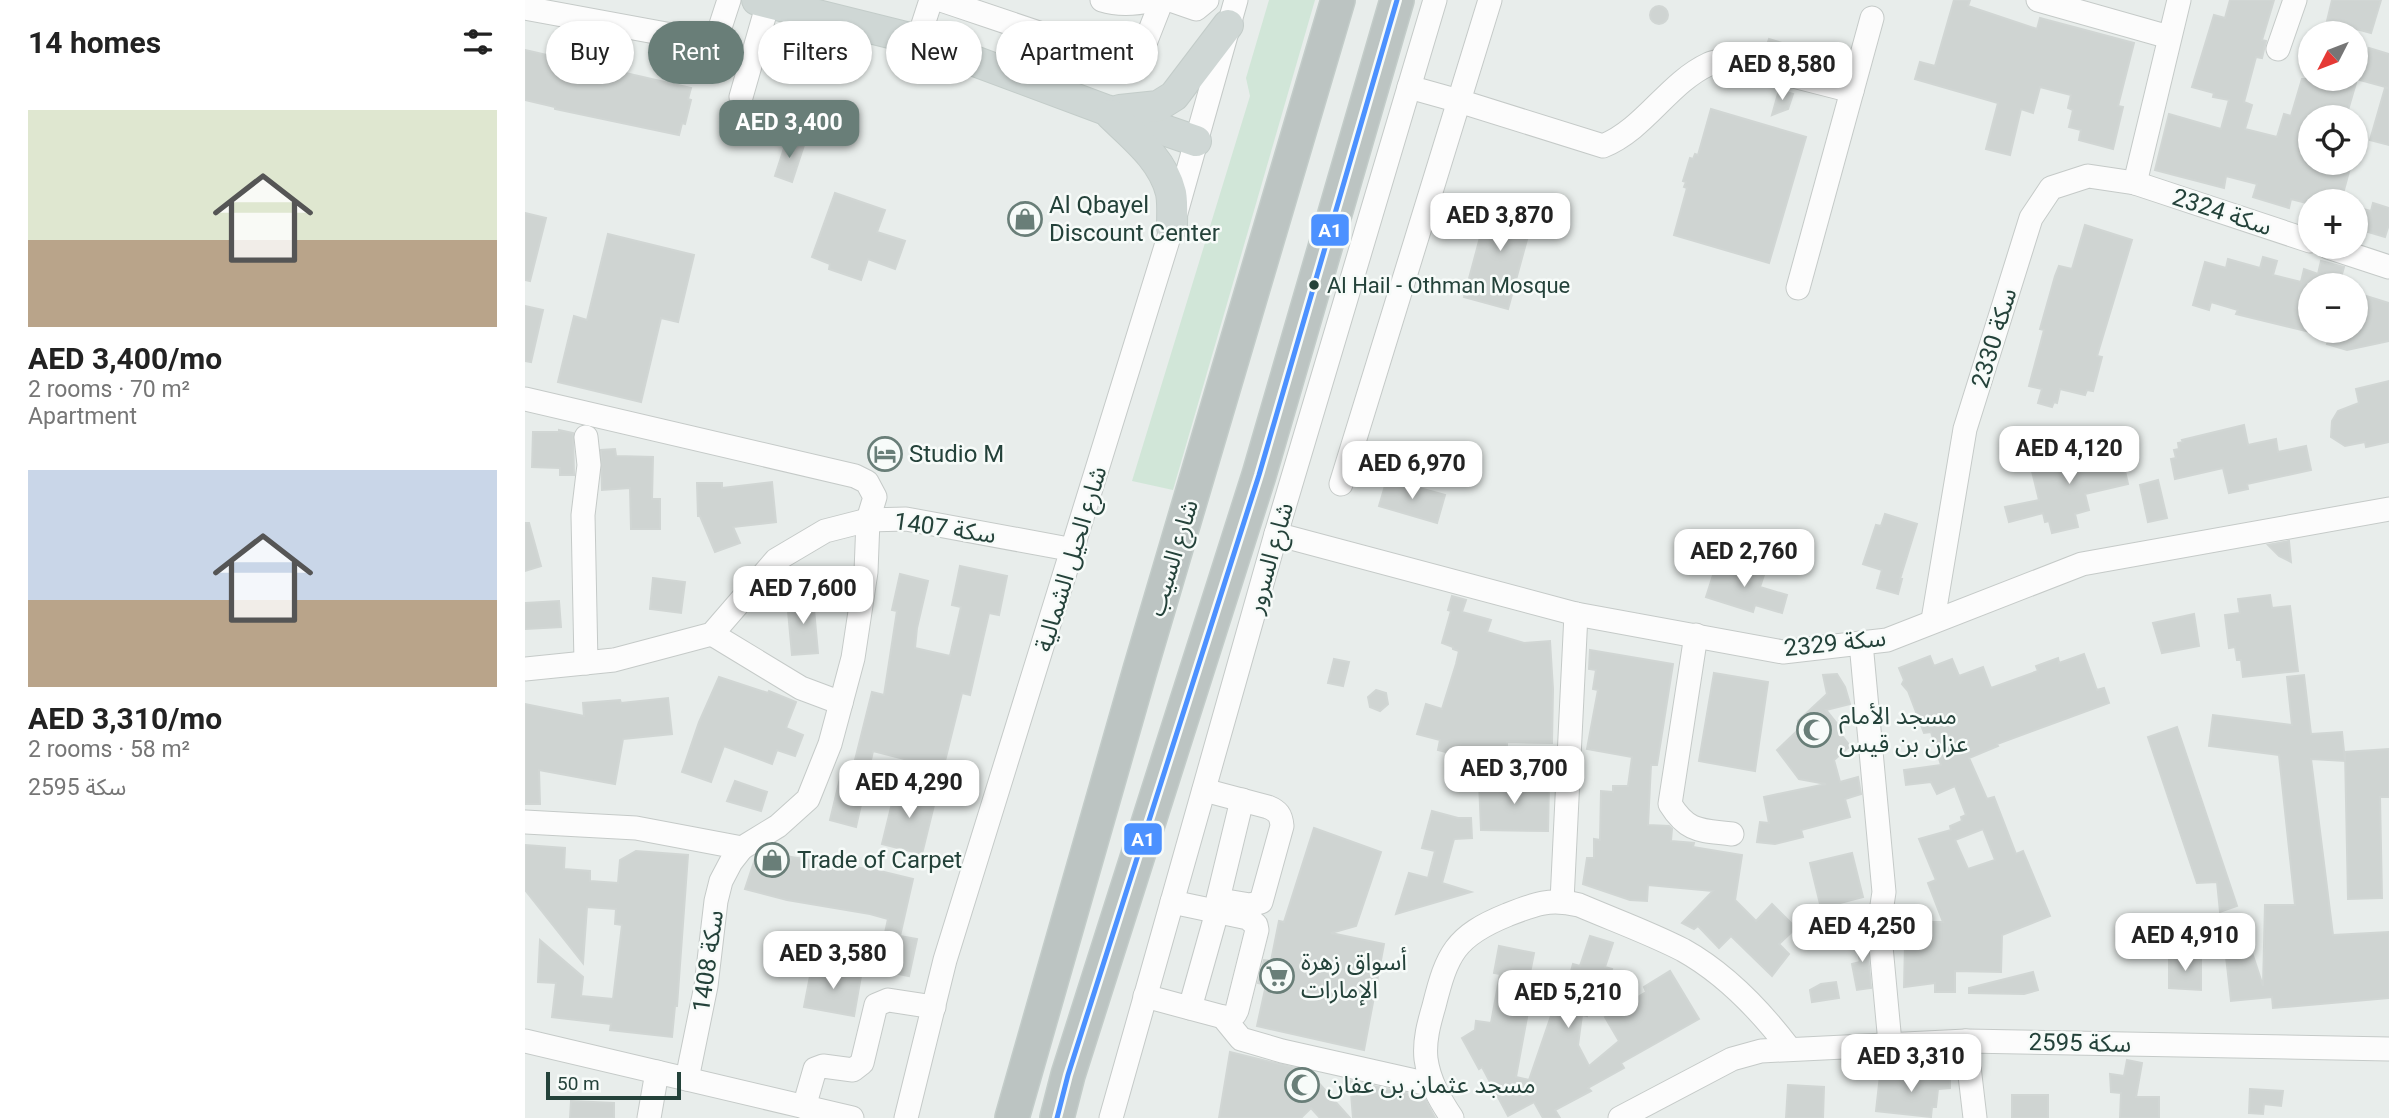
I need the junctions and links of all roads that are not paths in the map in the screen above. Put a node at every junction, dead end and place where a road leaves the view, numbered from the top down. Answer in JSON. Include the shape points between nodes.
{"nodes":[{"id":1,"x":729,"y":0,"type":"edge"},
{"id":2,"x":931,"y":0,"type":"edge"},
{"id":3,"x":941,"y":0,"type":"edge"},
{"id":4,"x":1102,"y":0,"type":"edge"},
{"id":5,"x":1152,"y":0,"type":"edge"},
{"id":6,"x":1162,"y":0,"type":"edge"},
{"id":7,"x":1170,"y":0,"type":"edge"},
{"id":8,"x":1207,"y":0,"type":"edge"},
{"id":9,"x":1338,"y":0,"type":"edge"},
{"id":10,"x":1397,"y":0,"type":"edge"},
{"id":11,"x":1435,"y":0,"type":"edge"},
{"id":12,"x":1490,"y":0,"type":"edge"},
{"id":13,"x":2038,"y":0,"type":"edge"},
{"id":14,"x":2179,"y":0,"type":"edge"},
{"id":15,"x":2295,"y":0,"type":"edge"},
{"id":16,"x":766,"y":1,"type":"edge"},
{"id":17,"x":525,"y":8,"type":"edge"},
{"id":18,"x":835,"y":10,"type":"edge"},
{"id":19,"x":1232,"y":12,"type":"edge"},
{"id":20,"x":1872,"y":18,"type":"dead end"},
{"id":21,"x":924,"y":21,"type":"edge"},
{"id":22,"x":886,"y":28,"type":"edge"},
{"id":23,"x":2169,"y":37,"type":"junction"},
{"id":24,"x":2278,"y":50,"type":"dead end"},
{"id":25,"x":982,"y":64,"type":"edge"},
{"id":26,"x":1409,"y":87,"type":"junction"},
{"id":27,"x":1852,"y":91,"type":"junction"},
{"id":28,"x":741,"y":97,"type":"dead end"},
{"id":29,"x":1459,"y":101,"type":"junction"},
{"id":30,"x":1106,"y":110,"type":"junction"},
{"id":31,"x":1196,"y":141,"type":"junction"},
{"id":32,"x":2135,"y":183,"type":"junction"},
{"id":33,"x":1172,"y":227,"type":"junction"},
{"id":34,"x":2298,"y":237,"type":"edge"},
{"id":35,"x":2365,"y":259,"type":"edge"},
{"id":36,"x":2389,"y":267,"type":"edge"},
{"id":37,"x":1798,"y":288,"type":"dead end"},
{"id":38,"x":525,"y":400,"type":"edge"},
{"id":39,"x":586,"y":438,"type":"dead end"},
{"id":40,"x":1341,"y":484,"type":"dead end"},
{"id":41,"x":2389,"y":509,"type":"edge"},
{"id":42,"x":868,"y":520,"type":"junction"},
{"id":43,"x":1276,"y":534,"type":"junction"},
{"id":44,"x":1074,"y":550,"type":"junction"},
{"id":45,"x":1577,"y":614,"type":"junction"},
{"id":46,"x":1933,"y":620,"type":"junction"},
{"id":47,"x":712,"y":634,"type":"junction"},
{"id":48,"x":1696,"y":635,"type":"junction"},
{"id":49,"x":1861,"y":643,"type":"junction"},
{"id":50,"x":586,"y":663,"type":"junction"},
{"id":51,"x":525,"y":669,"type":"edge"},
{"id":52,"x":841,"y":703,"type":"junction"},
{"id":53,"x":1204,"y":790,"type":"junction"},
{"id":54,"x":1242,"y":800,"type":"junction"},
{"id":55,"x":525,"y":822,"type":"edge"},
{"id":56,"x":1732,"y":834,"type":"dead end"},
{"id":57,"x":742,"y":848,"type":"junction"},
{"id":58,"x":1174,"y":896,"type":"junction"},
{"id":59,"x":1562,"y":901,"type":"junction"},
{"id":60,"x":1217,"y":905,"type":"junction"},
{"id":61,"x":1146,"y":996,"type":"junction"},
{"id":62,"x":934,"y":1007,"type":"junction"},
{"id":63,"x":1189,"y":1008,"type":"junction"},
{"id":64,"x":1223,"y":1017,"type":"junction"},
{"id":65,"x":525,"y":1041,"type":"edge"},
{"id":66,"x":1966,"y":1041,"type":"junction"},
{"id":67,"x":1890,"y":1043,"type":"junction"},
{"id":68,"x":1790,"y":1048,"type":"junction"},
{"id":69,"x":2389,"y":1049,"type":"edge"},
{"id":70,"x":657,"y":1072,"type":"junction"},
{"id":71,"x":687,"y":1079,"type":"junction"},
{"id":72,"x":1433,"y":1085,"type":"junction"},
{"id":73,"x":804,"y":1107,"type":"junction"},
{"id":74,"x":649,"y":1118,"type":"edge"},
{"id":75,"x":852,"y":1118,"type":"edge"},
{"id":76,"x":906,"y":1118,"type":"edge"},
{"id":77,"x":1011,"y":1118,"type":"edge"},
{"id":78,"x":1057,"y":1118,"type":"edge"},
{"id":79,"x":1111,"y":1118,"type":"edge"},
{"id":80,"x":1452,"y":1118,"type":"edge"},
{"id":81,"x":1620,"y":1118,"type":"edge"},
{"id":82,"x":1975,"y":1118,"type":"edge"}],
"edges":[{"from":1,"to":17,"type":"street","via":[[715,43]]},
{"from":2,"to":21,"type":"street"},
{"from":3,"to":6,"type":"street","via":[[1125,62],[1142,51]]},
{"from":4,"to":5,"type":"street"},
{"from":7,"to":8,"type":"street","via":[[1196,9]]},
{"from":9,"to":77,"type":"highway","name":"شارع السيب"},
{"from":10,"to":78,"type":"highway","via":[[1259,475]]},
{"from":11,"to":26,"type":"street","name":"شارع السرور"},
{"from":12,"to":29,"type":"street"},
{"from":13,"to":23,"type":"street"},
{"from":14,"to":23,"type":"street"},
{"from":15,"to":24,"type":"street"},
{"from":16,"to":18,"type":"main road"},
{"from":16,"to":28,"type":"street"},
{"from":18,"to":22,"type":"main road"},
{"from":19,"to":30,"type":"main road","via":[[1174,96],[1142,110]]},
{"from":19,"to":31,"type":"street","name":"شارع الحيل الشمالية"},
{"from":20,"to":27,"type":"street"},
{"from":23,"to":32,"type":"street"},
{"from":25,"to":30,"type":"main road"},
{"from":26,"to":29,"type":"street"},
{"from":26,"to":43,"type":"street","name":"شارع السرور"},
{"from":27,"to":29,"type":"street","via":[[1731,60],[1710,63],[1619,139],[1603,146]]},
{"from":27,"to":37,"type":"street"},
{"from":29,"to":40,"type":"street"},
{"from":30,"to":31,"type":"main road"},
{"from":30,"to":33,"type":"main road","via":[[1151,153],[1166,179]]},
{"from":31,"to":33,"type":"street","name":"شارع الحيل الشمالية"},
{"from":32,"to":34,"type":"street","name":"سكة 2324"},
{"from":32,"to":46,"type":"street","name":"سكة 2330","via":[[2088,176],[2051,188],[2031,218],[1965,429]]},
{"from":33,"to":44,"type":"street","name":"شارع الحيل الشمالية"},
{"from":35,"to":36,"type":"street"},
{"from":38,"to":42,"type":"street","name":"سكة 1408","via":[[855,475],[867,482],[874,497]]},
{"from":39,"to":50,"type":"street"},
{"from":41,"to":46,"type":"street","name":"سكة 2329","via":[[2082,564]]},
{"from":42,"to":44,"type":"street","name":"سكة 1407","via":[[907,519]]},
{"from":42,"to":47,"type":"street","name":"سكة 1407","via":[[825,531],[776,560]]},
{"from":42,"to":52,"type":"street","name":"سكة 1408","via":[[864,584]]},
{"from":43,"to":45,"type":"street","name":"سكة 2329"},
{"from":43,"to":53,"type":"street","name":"شارع السرور"},
{"from":44,"to":62,"type":"street","name":"شارع الحيل الشمالية"},
{"from":45,"to":48,"type":"street","name":"سكة 2329"},
{"from":45,"to":59,"type":"street"},
{"from":46,"to":49,"type":"street","name":"سكة 2329","via":[[1887,640]]},
{"from":47,"to":50,"type":"street"},
{"from":47,"to":52,"type":"street","via":[[801,688]]},
{"from":48,"to":49,"type":"street","name":"سكة 2329","via":[[1783,652]]},
{"from":48,"to":56,"type":"street","via":[[1670,804],[1681,822]]},
{"from":49,"to":67,"type":"street","via":[[1884,892],[1879,925]]},
{"from":50,"to":51,"type":"street"},
{"from":52,"to":57,"type":"street","name":"سكة 1408","via":[[808,799],[778,826]]},
{"from":53,"to":54,"type":"street"},
{"from":53,"to":58,"type":"street","name":"شارع السرور"},
{"from":54,"to":60,"type":"street"},
{"from":54,"to":60,"type":"street","via":[[1276,810],[1282,826],[1261,902]]},
{"from":55,"to":57,"type":"street","via":[[636,828]]},
{"from":57,"to":71,"type":"street","name":"سكة 1408","via":[[731,862],[716,901],[706,986]]},
{"from":58,"to":60,"type":"street"},
{"from":58,"to":61,"type":"street","name":"شارع السرور"},
{"from":59,"to":68,"type":"street","via":[[1683,950],[1742,994]]},
{"from":59,"to":72,"type":"street","via":[[1531,905],[1495,920],[1474,930],[1457,946],[1444,966],[1427,1031],[1426,1059]]},
{"from":60,"to":63,"type":"street"},
{"from":60,"to":64,"type":"street","via":[[1253,921],[1257,930],[1235,1014]]},
{"from":61,"to":63,"type":"street"},
{"from":61,"to":79,"type":"street","name":"شارع السرور"},
{"from":62,"to":73,"type":"street","via":[[888,1000],[876,1005],[862,1063],[853,1070],[815,1069]]},
{"from":62,"to":76,"type":"street","name":"شارع الحيل الشمالية"},
{"from":63,"to":64,"type":"street"},
{"from":64,"to":72,"type":"street","via":[[1241,1039]]},
{"from":65,"to":70,"type":"street"},
{"from":66,"to":67,"type":"street","name":"سكة 2595"},
{"from":66,"to":69,"type":"street","name":"سكة 2595"},
{"from":66,"to":82,"type":"street"},
{"from":67,"to":68,"type":"street","name":"سكة 2595"},
{"from":68,"to":81,"type":"street","name":"سكة 2595","via":[[1732,1059]]},
{"from":70,"to":71,"type":"street"},
{"from":70,"to":74,"type":"street"},
{"from":71,"to":73,"type":"street"},
{"from":72,"to":80,"type":"street"},
{"from":73,"to":75,"type":"street"}]}
